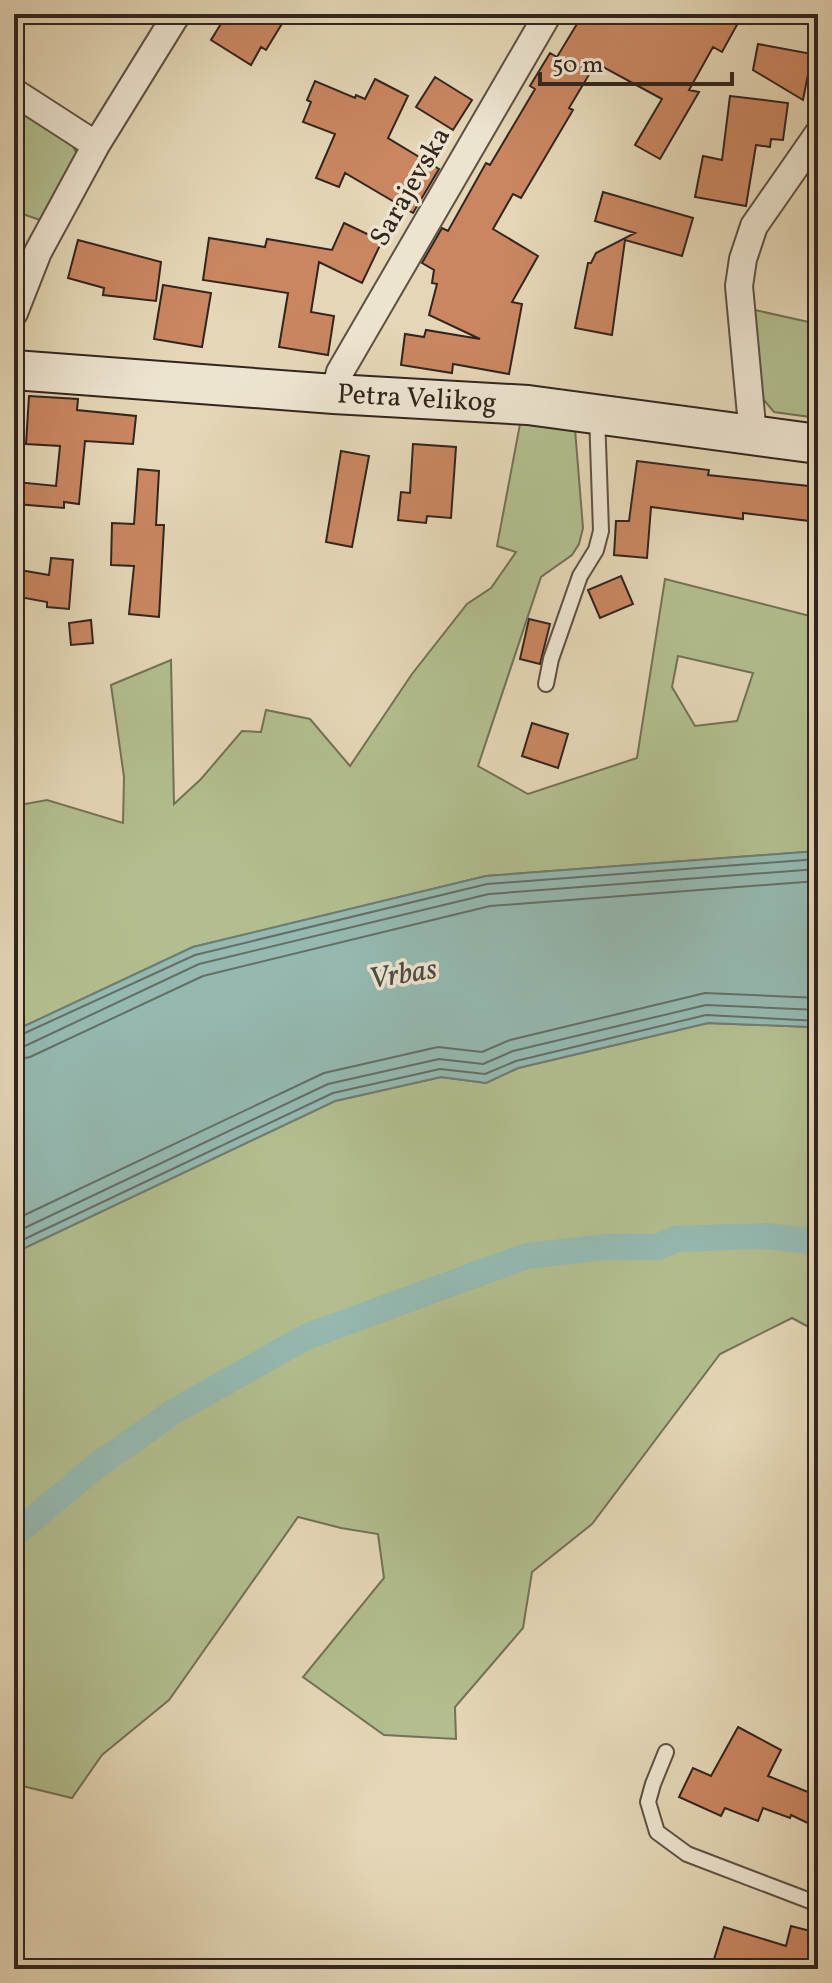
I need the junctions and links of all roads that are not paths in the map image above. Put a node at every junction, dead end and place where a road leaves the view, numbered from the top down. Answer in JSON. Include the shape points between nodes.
{"nodes":[{"id":1,"x":177,"y":14,"type":"edge"},
{"id":2,"x":548,"y":14,"type":"edge"},
{"id":3,"x":14,"y":92,"type":"edge"},
{"id":4,"x":818,"y":134,"type":"edge"},
{"id":5,"x":96,"y":145,"type":"junction"},
{"id":6,"x":14,"y":313,"type":"edge"},
{"id":7,"x":14,"y":370,"type":"edge"},
{"id":8,"x":334,"y":394,"type":"junction"},
{"id":9,"x":597,"y":414,"type":"junction"},
{"id":10,"x":753,"y":436,"type":"junction"},
{"id":11,"x":818,"y":444,"type":"edge"},
{"id":12,"x":546,"y":684,"type":"dead end"},
{"id":13,"x":666,"y":1752,"type":"dead end"},
{"id":14,"x":818,"y":1904,"type":"edge"}],
"edges":[{"from":1,"to":5,"type":"street"},
{"from":2,"to":8,"type":"street","name":"Sarajevska","via":[[340,372]]},
{"from":3,"to":5,"type":"street"},
{"from":4,"to":10,"type":"street","via":[[754,226],[743,259],[739,286]]},
{"from":5,"to":6,"type":"street","via":[[38,252]]},
{"from":7,"to":8,"type":"street","name":"Petra Velikog"},
{"from":8,"to":9,"type":"street","name":"Petra Velikog"},
{"from":9,"to":10,"type":"street","name":"Petra Velikog"},
{"from":9,"to":12,"type":"lane","via":[[601,531],[580,576]]},
{"from":10,"to":11,"type":"street","name":"Petra Velikog"},
{"from":13,"to":14,"type":"lane","via":[[648,1802],[657,1832],[687,1854]]}]}
